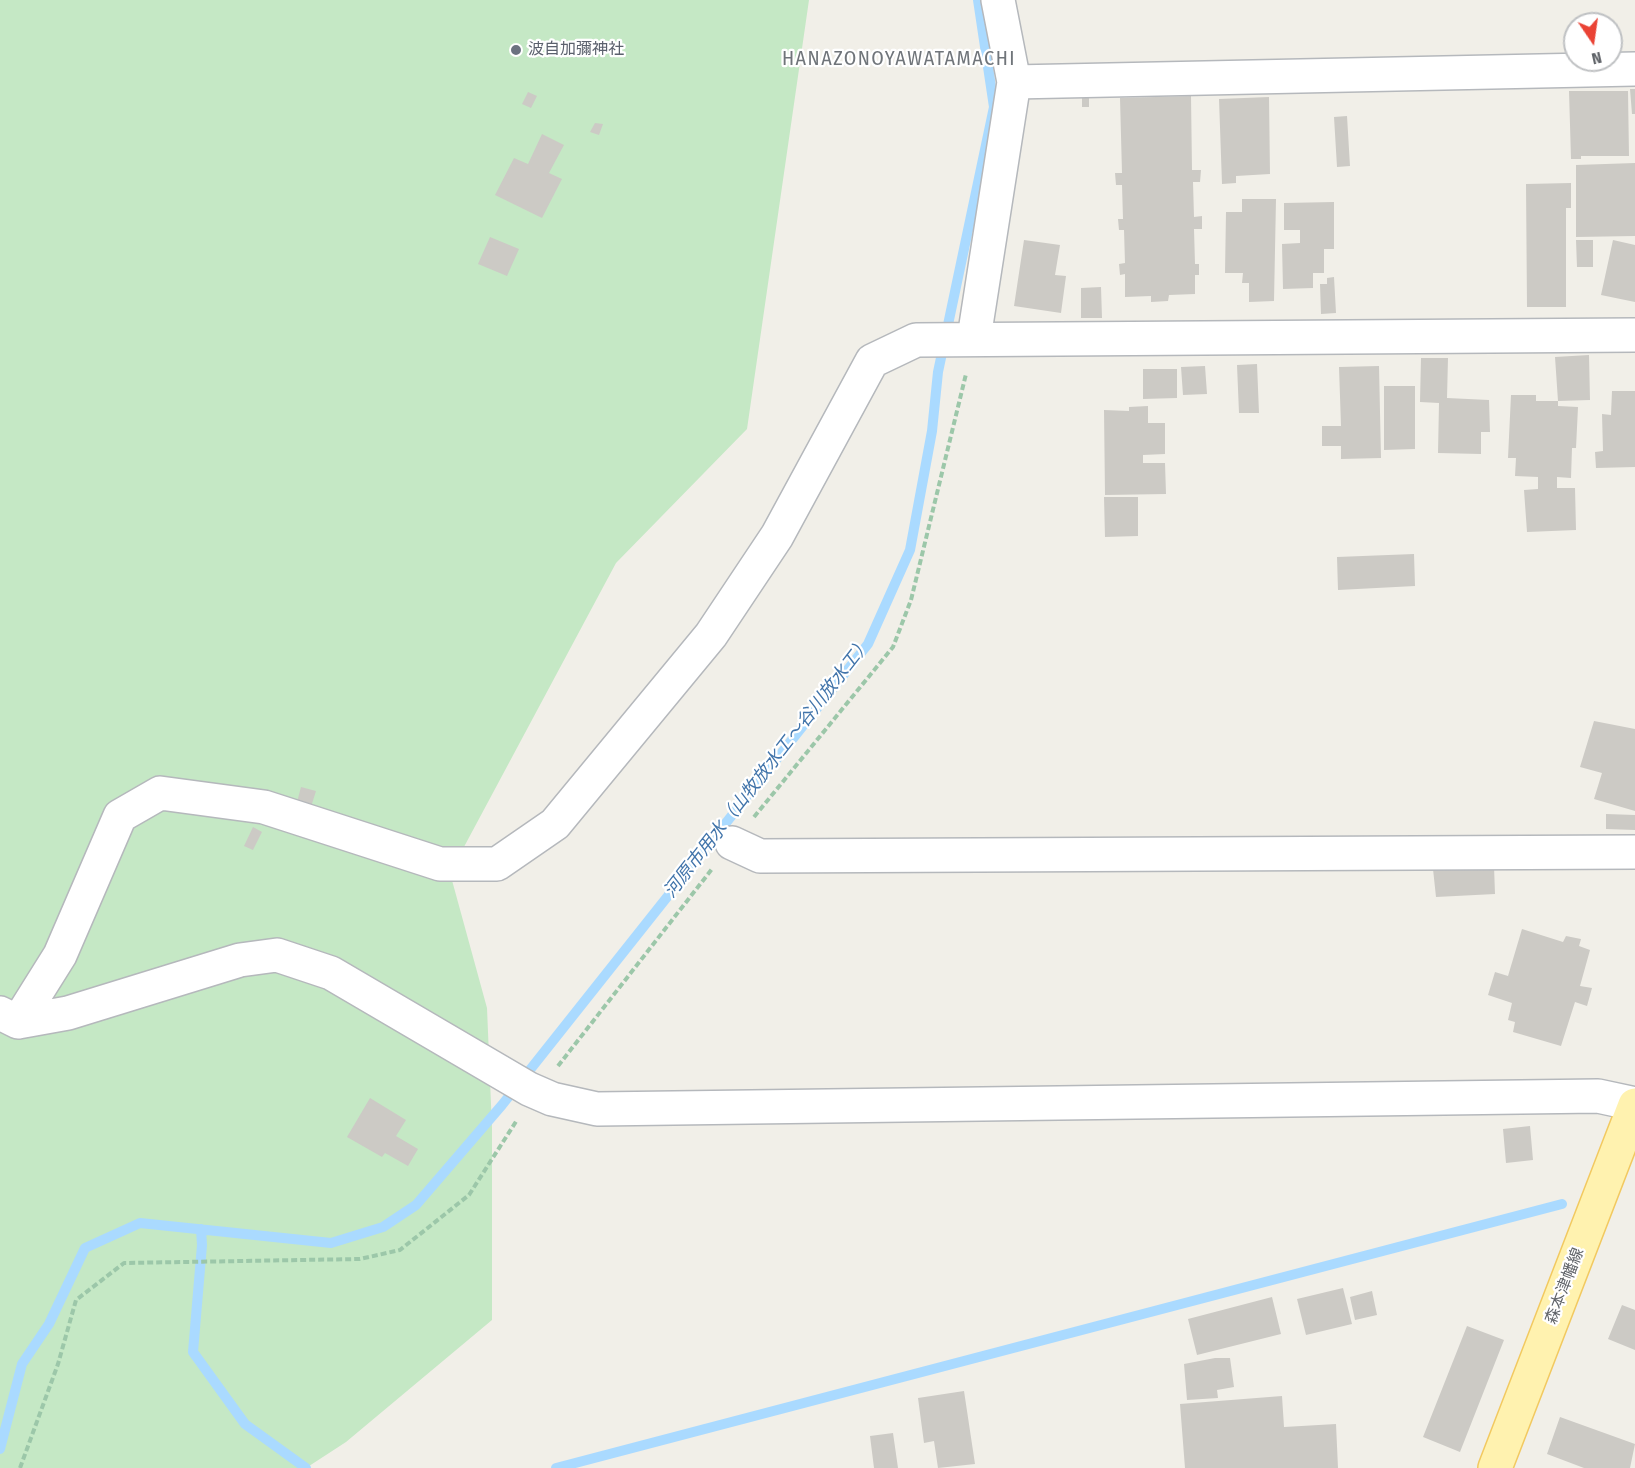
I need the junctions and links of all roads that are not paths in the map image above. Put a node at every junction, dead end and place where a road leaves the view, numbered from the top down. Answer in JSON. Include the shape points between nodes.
{"nodes":[{"id":1,"x":998,"y":0,"type":"edge"},
{"id":2,"x":1635,"y":69,"type":"edge"},
{"id":3,"x":1014,"y":82,"type":"junction"},
{"id":4,"x":1635,"y":335,"type":"edge"},
{"id":5,"x":954,"y":339,"type":"junction"},
{"id":6,"x":732,"y":843,"type":"road end"},
{"id":7,"x":1635,"y":852,"type":"edge"},
{"id":8,"x":9,"y":1018,"type":"edge"},
{"id":9,"x":1635,"y":1105,"type":"edge"},
{"id":10,"x":1495,"y":1468,"type":"edge"}],
"edges":[{"from":1,"to":3,"type":"street"},
{"from":2,"to":3,"type":"street"},
{"from":3,"to":5,"type":"street"},
{"from":4,"to":5,"type":"street"},
{"from":5,"to":8,"type":"street","via":[[916,340],[872,361],[777,536],[711,635],[555,824],[497,864],[440,864],[264,807],[160,793],[120,816],[60,955]]},
{"from":6,"to":7,"type":"street","via":[[760,856]]},
{"from":8,"to":9,"type":"street","via":[[68,1013],[240,960],[278,955],[331,973],[525,1086],[552,1099],[597,1109],[1598,1096]]},
{"from":9,"to":10,"type":"main road","name":"森本津幡線"}]}
